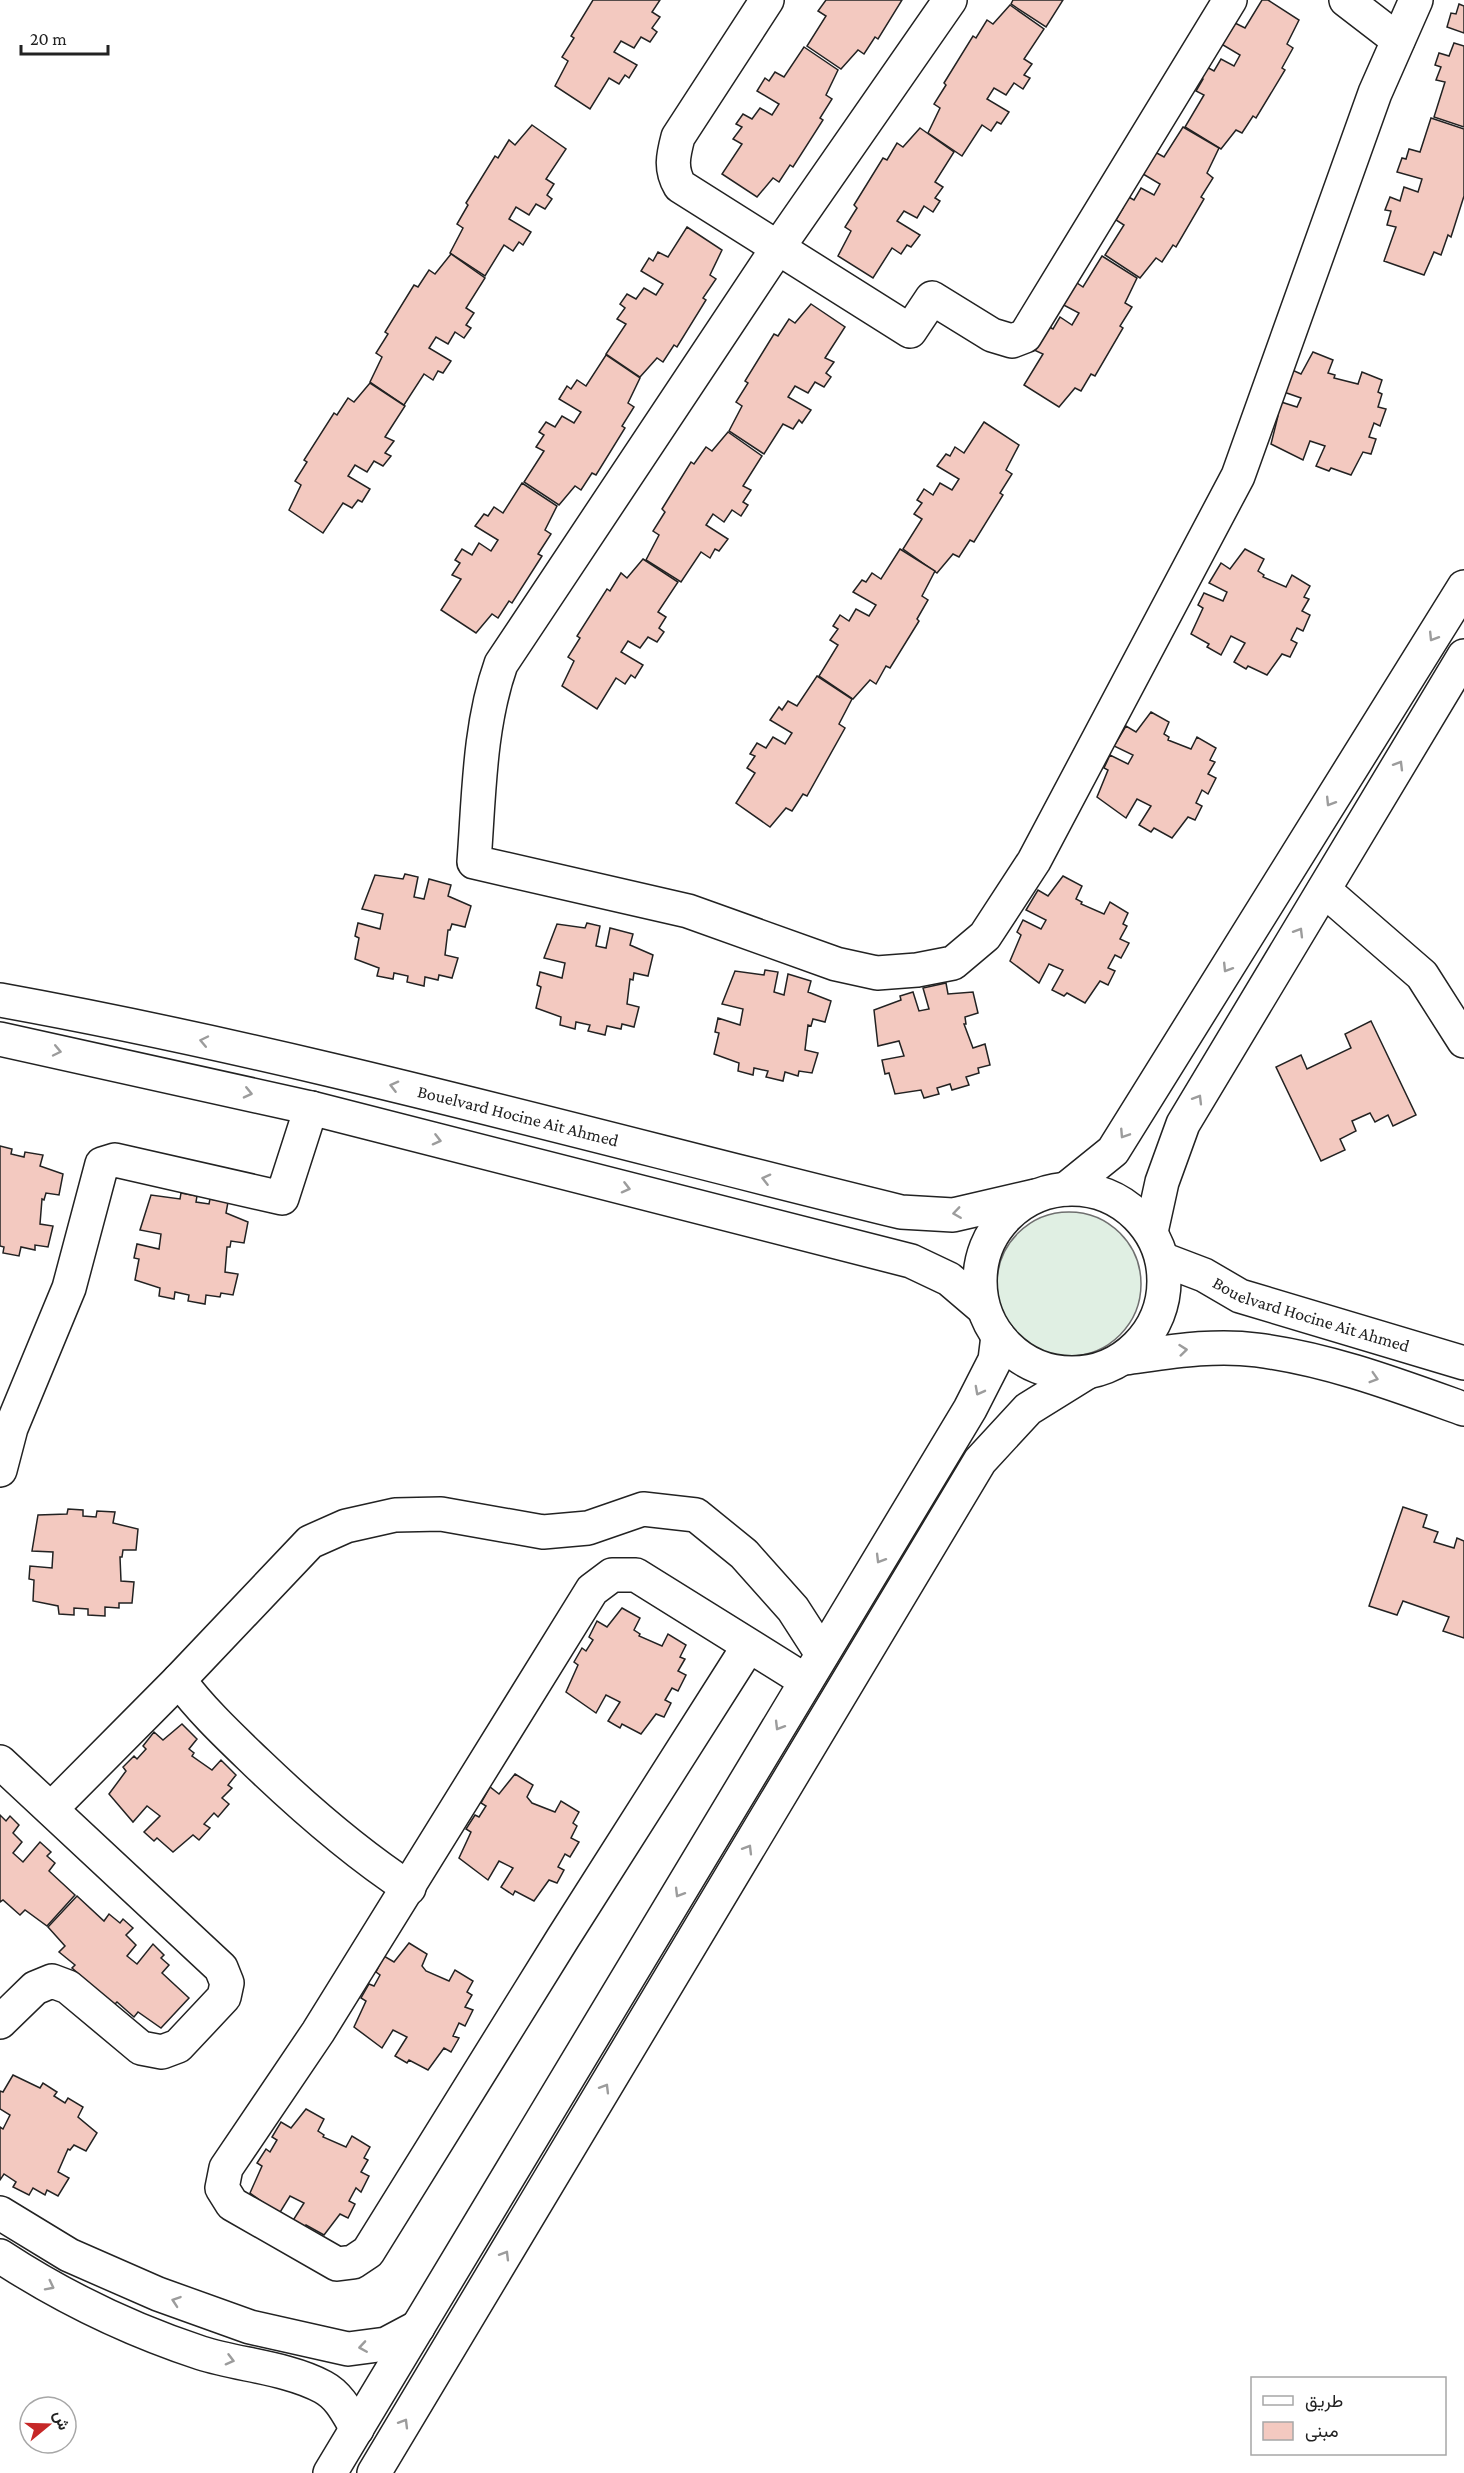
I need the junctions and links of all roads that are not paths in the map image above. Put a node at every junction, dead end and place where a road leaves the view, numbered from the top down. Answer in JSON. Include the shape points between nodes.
{"nodes":[{"id":1,"x":767,"y":0,"type":"edge"},
{"id":2,"x":950,"y":0,"type":"edge"},
{"id":3,"x":1230,"y":0,"type":"edge"},
{"id":4,"x":1347,"y":0,"type":"edge"},
{"id":5,"x":1416,"y":0,"type":"edge"},
{"id":6,"x":1398,"y":40,"type":"junction"},
{"id":7,"x":777,"y":249,"type":"junction"},
{"id":8,"x":1464,"y":587,"type":"edge"},
{"id":9,"x":1464,"y":656,"type":"edge"},
{"id":10,"x":1324,"y":890,"type":"junction"},
{"id":11,"x":0,"y":1000,"type":"edge"},
{"id":12,"x":0,"y":1039,"type":"edge"},
{"id":13,"x":1464,"y":1041,"type":"edge"},
{"id":14,"x":311,"y":1107,"type":"junction"},
{"id":15,"x":1050,"y":1193,"type":"junction"},
{"id":16,"x":1156,"y":1246,"type":"junction"},
{"id":17,"x":991,"y":1322,"type":"junction"},
{"id":18,"x":1125,"y":1358,"type":"junction"},
{"id":19,"x":1464,"y":1363,"type":"edge"},
{"id":20,"x":1086,"y":1373,"type":"junction"},
{"id":21,"x":1464,"y":1408,"type":"edge"},
{"id":22,"x":0,"y":1470,"type":"edge"},
{"id":23,"x":748,"y":1647,"type":"junction"},
{"id":24,"x":814,"y":1668,"type":"junction"},
{"id":25,"x":179,"y":1680,"type":"junction"},
{"id":26,"x":0,"y":1762,"type":"edge"},
{"id":27,"x":51,"y":1809,"type":"junction"},
{"id":28,"x":409,"y":1888,"type":"junction"},
{"id":29,"x":0,"y":2022,"type":"edge"},
{"id":30,"x":0,"y":2213,"type":"edge"},
{"id":31,"x":0,"y":2256,"type":"edge"},
{"id":32,"x":418,"y":2327,"type":"junction"},
{"id":33,"x":357,"y":2429,"type":"junction"},
{"id":34,"x":330,"y":2473,"type":"edge"},
{"id":35,"x":374,"y":2473,"type":"edge"}],
"edges":[{"from":1,"to":7,"type":"street","via":[[678,137],[672,160],[673,175],[680,186]]},
{"from":2,"to":7,"type":"street"},
{"from":3,"to":7,"type":"street","via":[[1025,336],[1012,341],[992,335],[932,298],[910,331]]},
{"from":4,"to":6,"type":"street"},
{"from":5,"to":6,"type":"street"},
{"from":6,"to":7,"type":"street","via":[[1238,476],[1034,861],[985,936],[953,963],[877,973],[836,964],[688,911],[474,862],[490,695],[501,664]]},
{"from":8,"to":15,"type":"street","one_way":true,"via":[[1113,1151]]},
{"from":10,"to":9,"type":"street","one_way":true},
{"from":10,"to":13,"type":"street","via":[[1422,975]]},
{"from":16,"to":10,"type":"street","one_way":true,"via":[[1162,1182],[1183,1124]]},
{"from":15,"to":11,"type":"street","name":"Bouelvard Hocine Ait Ahmed","one_way":true,"via":[[953,1215],[901,1212],[285,1059]]},
{"from":12,"to":14,"type":"street","one_way":true},
{"from":14,"to":17,"type":"street","one_way":true,"via":[[911,1262],[949,1279]]},
{"from":14,"to":22,"type":"street","via":[[282,1198],[115,1160],[102,1164],[69,1288],[11,1428]]},
{"from":15,"to":16,"type":"street","via":[[1091,1191],[1114,1199],[1135,1213]]},
{"from":15,"to":17,"type":"street","via":[[1007,1215],[988,1242],[980,1275]]},
{"from":16,"to":18,"type":"street","via":[[1165,1287],[1159,1314],[1145,1339]]},
{"from":16,"to":19,"type":"street","name":"Bouelvard Hocine Ait Ahmed","via":[[1240,1296]]},
{"from":17,"to":20,"type":"street","via":[[1022,1359],[1052,1372]]},
{"from":17,"to":24,"type":"street","one_way":true,"via":[[995,1360],[970,1409]]},
{"from":18,"to":20,"type":"street"},
{"from":18,"to":21,"type":"street","one_way":true,"via":[[1214,1347],[1257,1350],[1371,1377]]},
{"from":35,"to":20,"type":"street","one_way":true,"via":[[980,1461],[1028,1409]]},
{"from":23,"to":24,"type":"street"},
{"from":23,"to":28,"type":"street","via":[[636,1575],[612,1575],[592,1590]]},
{"from":23,"to":28,"type":"street","via":[[368,2252],[353,2262],[337,2264],[232,2204],[222,2188],[226,2168]]},
{"from":24,"to":25,"type":"street","via":[[786,1601],[744,1554],[696,1515],[644,1509],[588,1528],[543,1532],[441,1514],[395,1515],[346,1527],[310,1542]]},
{"from":24,"to":32,"type":"street","one_way":true},
{"from":25,"to":27,"type":"street"},
{"from":25,"to":28,"type":"street","via":[[200,1708],[285,1790],[367,1861]]},
{"from":26,"to":27,"type":"street"},
{"from":27,"to":29,"type":"street","via":[[221,1968],[227,1983],[224,1997],[178,2046],[162,2052],[141,2048],[68,1987],[52,1981],[35,1988]]},
{"from":32,"to":30,"type":"street","one_way":true,"via":[[386,2343],[348,2349],[250,2327],[158,2294],[69,2255]]},
{"from":31,"to":33,"type":"street","one_way":true,"via":[[30,2276],[114,2318],[200,2353],[324,2387],[342,2403]]},
{"from":32,"to":33,"type":"street"},
{"from":33,"to":34,"type":"street"}]}
